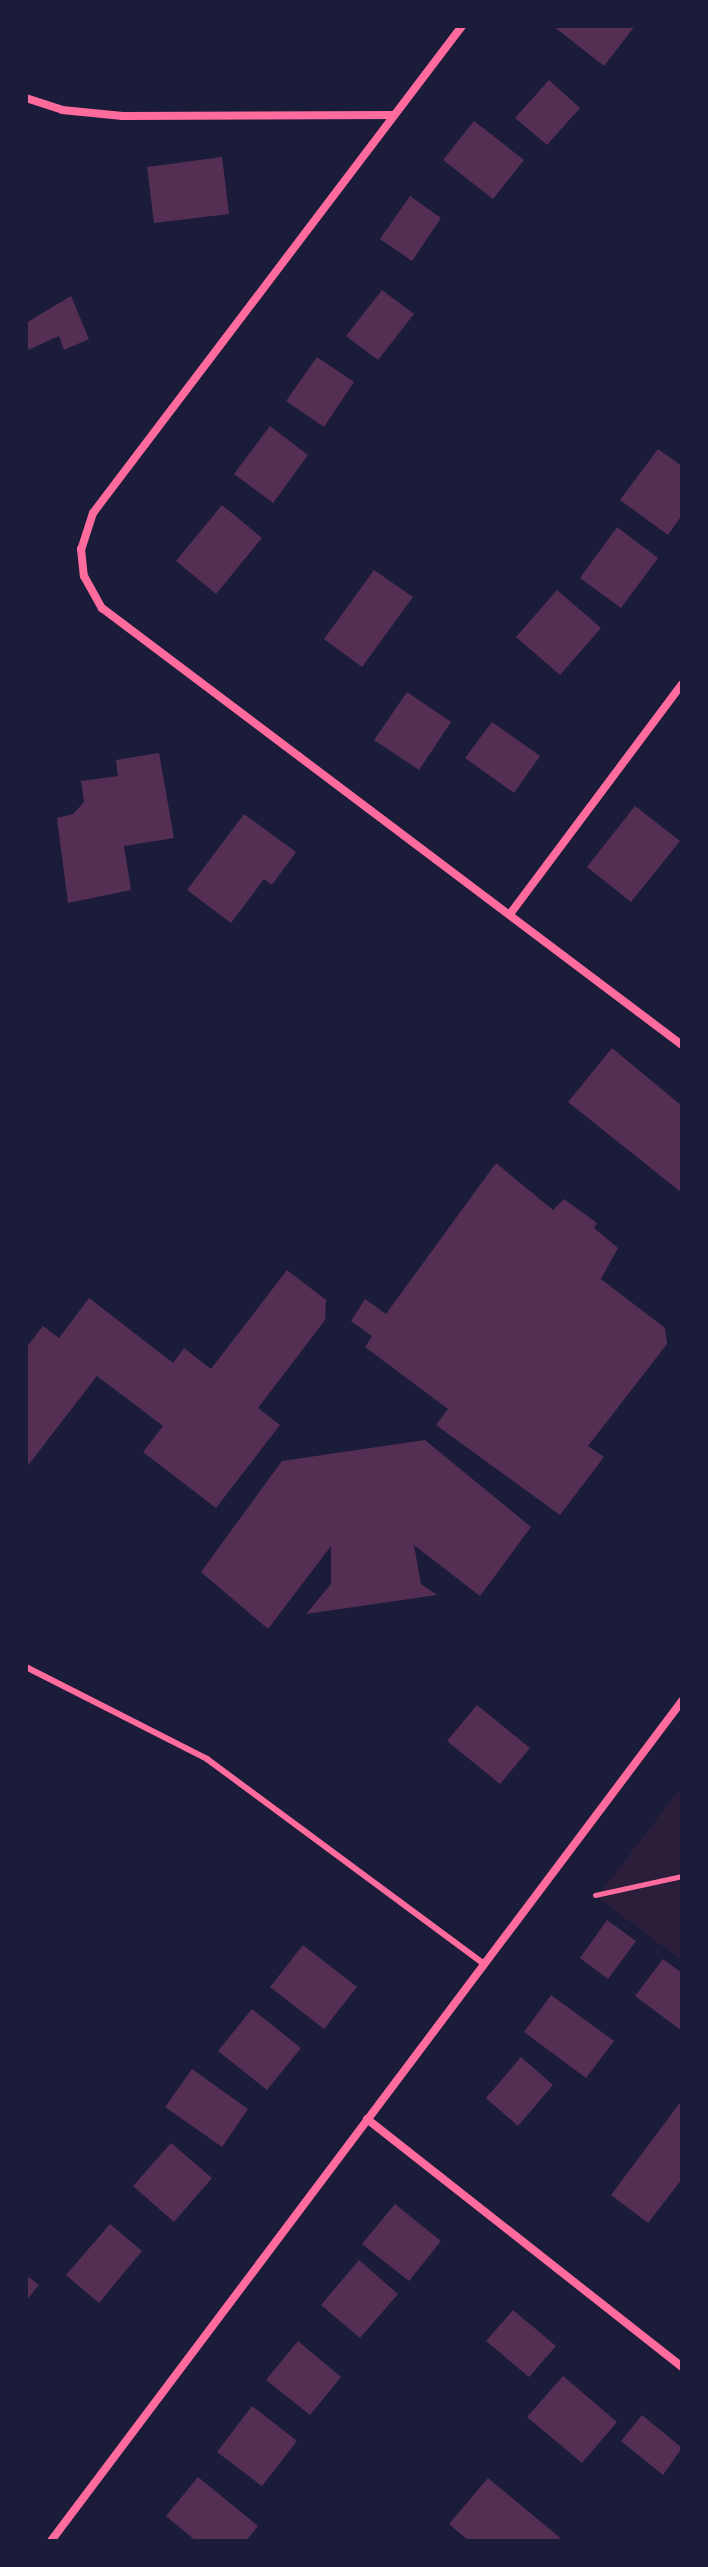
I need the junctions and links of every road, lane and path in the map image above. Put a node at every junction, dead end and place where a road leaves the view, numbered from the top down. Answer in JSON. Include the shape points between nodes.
{"nodes":[{"id":1,"x":462,"y":26,"type":"edge"},
{"id":2,"x":26,"y":98,"type":"edge"},
{"id":3,"x":394,"y":115,"type":"junction"},
{"id":4,"x":682,"y":684,"type":"edge"},
{"id":5,"x":510,"y":914,"type":"junction"},
{"id":6,"x":682,"y":1045,"type":"edge"},
{"id":7,"x":26,"y":1667,"type":"edge"},
{"id":8,"x":682,"y":1701,"type":"edge"},
{"id":9,"x":682,"y":1876,"type":"edge"},
{"id":10,"x":595,"y":1895,"type":"dead end"},
{"id":11,"x":483,"y":1963,"type":"junction"},
{"id":12,"x":367,"y":2119,"type":"junction"},
{"id":13,"x":682,"y":2367,"type":"edge"},
{"id":14,"x":51,"y":2541,"type":"edge"}],
"edges":[{"from":1,"to":3,"type":"street"},
{"from":2,"to":3,"type":"street","via":[[62,110],[123,116]]},
{"from":3,"to":5,"type":"street","via":[[93,513],[81,549],[84,576],[102,608]]},
{"from":4,"to":5,"type":"street"},
{"from":5,"to":6,"type":"street"},
{"from":7,"to":11,"type":"lane","via":[[207,1759]]},
{"from":8,"to":11,"type":"street"},
{"from":9,"to":10,"type":"path"},
{"from":11,"to":12,"type":"street"},
{"from":12,"to":13,"type":"street"},
{"from":12,"to":14,"type":"street"}]}
